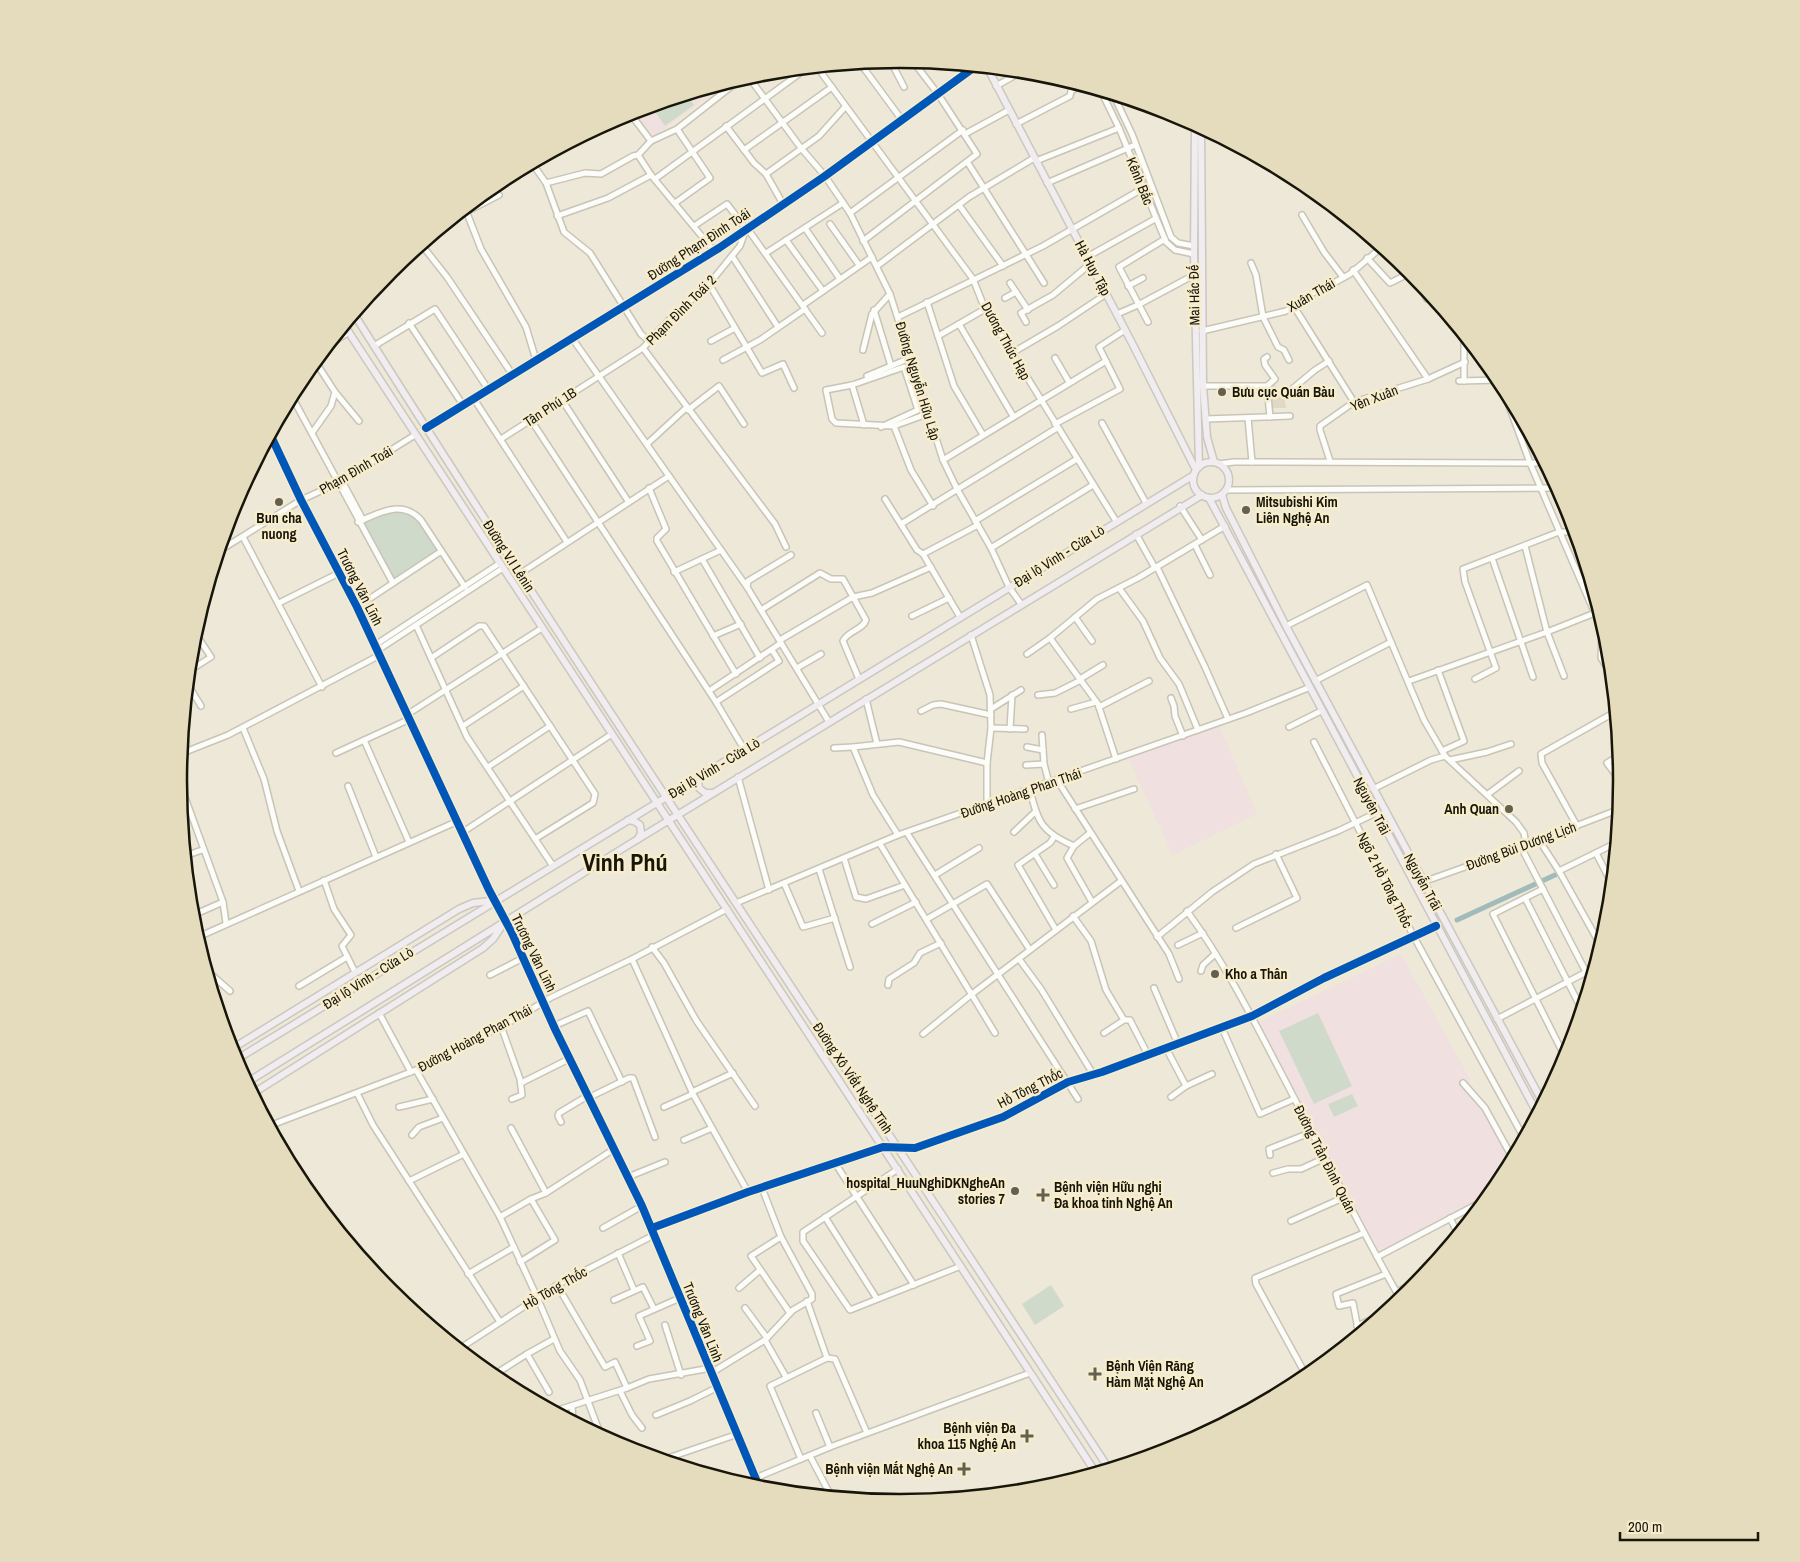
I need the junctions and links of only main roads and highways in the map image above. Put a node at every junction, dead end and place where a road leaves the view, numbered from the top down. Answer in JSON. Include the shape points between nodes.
{"nodes":[{"id":1,"x":990,"y":74,"type":"edge"},
{"id":2,"x":1197,"y":132,"type":"edge"},
{"id":3,"x":1200,"y":134,"type":"edge"},
{"id":4,"x":1198,"y":155,"type":"junction"},
{"id":5,"x":357,"y":319,"type":"edge"},
{"id":6,"x":348,"y":330,"type":"edge"},
{"id":7,"x":426,"y":428,"type":"junction"},
{"id":8,"x":415,"y":435,"type":"junction"},
{"id":9,"x":1216,"y":463,"type":"junction"},
{"id":10,"x":1196,"y":471,"type":"junction"},
{"id":11,"x":1224,"y":492,"type":"junction"},
{"id":12,"x":1202,"y":495,"type":"junction"},
{"id":13,"x":1209,"y":498,"type":"junction"},
{"id":14,"x":521,"y":573,"type":"junction"},
{"id":15,"x":510,"y":580,"type":"junction"},
{"id":16,"x":1286,"y":626,"type":"junction"},
{"id":17,"x":1278,"y":630,"type":"junction"},
{"id":18,"x":1340,"y":726,"type":"junction"},
{"id":19,"x":1332,"y":730,"type":"junction"},
{"id":20,"x":702,"y":775,"type":"junction"},
{"id":21,"x":1373,"y":789,"type":"junction"},
{"id":22,"x":714,"y":792,"type":"junction"},
{"id":23,"x":1365,"y":793,"type":"junction"},
{"id":24,"x":667,"y":796,"type":"junction"},
{"id":25,"x":656,"y":803,"type":"junction"},
{"id":26,"x":678,"y":814,"type":"junction"},
{"id":27,"x":668,"y":820,"type":"junction"},
{"id":28,"x":626,"y":821,"type":"junction"},
{"id":29,"x":637,"y":839,"type":"junction"},
{"id":30,"x":1423,"y":882,"type":"junction"},
{"id":31,"x":1414,"y":886,"type":"junction"},
{"id":32,"x":494,"y":900,"type":"junction"},
{"id":33,"x":505,"y":921,"type":"junction"},
{"id":34,"x":1446,"y":922,"type":"junction"},
{"id":35,"x":1436,"y":926,"type":"junction"},
{"id":36,"x":238,"y":1045,"type":"edge"},
{"id":37,"x":242,"y":1055,"type":"edge"},
{"id":38,"x":252,"y":1079,"type":"edge"},
{"id":39,"x":257,"y":1091,"type":"edge"},
{"id":40,"x":1540,"y":1097,"type":"edge"},
{"id":41,"x":1534,"y":1108,"type":"edge"},
{"id":42,"x":993,"y":1291,"type":"junction"},
{"id":43,"x":982,"y":1298,"type":"junction"},
{"id":44,"x":1042,"y":1366,"type":"junction"},
{"id":45,"x":1030,"y":1372,"type":"junction"},
{"id":46,"x":1106,"y":1464,"type":"edge"},
{"id":47,"x":1093,"y":1468,"type":"edge"}],
"edges":[{"from":1,"to":10,"type":"main road","name":"Hà Huy Tập"},
{"from":2,"to":4,"type":"main road","name":"Mai Hắc Đế"},
{"from":3,"to":4,"type":"main road","name":"Mai Hắc Đế"},
{"from":4,"to":9,"type":"main road","name":"Mai Hắc Đế","via":[[1203,386],[1209,450]]},
{"from":4,"to":10,"type":"main road","name":"Mai Hắc Đế","via":[[1194,246]]},
{"from":5,"to":7,"type":"main road","name":"Đường V.I Lênin"},
{"from":6,"to":8,"type":"main road","name":"Đường V.I Lênin"},
{"from":7,"to":8,"type":"main road"},
{"from":7,"to":14,"type":"main road","name":"Đường V.I Lênin"},
{"from":8,"to":15,"type":"main road","name":"Đường V.I Lênin"},
{"from":9,"to":10,"type":"main road"},
{"from":9,"to":11,"type":"main road","via":[[1229,475]]},
{"from":10,"to":12,"type":"main road","via":[[1194,485]]},
{"from":10,"to":20,"type":"main road","name":"Đại lộ Vinh - Cửa Lò"},
{"from":11,"to":13,"type":"main road"},
{"from":11,"to":16,"type":"main road","name":"Nguyễn Trãi","via":[[1235,527]]},
{"from":12,"to":13,"type":"main road"},
{"from":12,"to":22,"type":"main road","name":"Đại lộ Vinh - Cửa Lò"},
{"from":13,"to":17,"type":"main road","name":"Nguyên Trãi"},
{"from":14,"to":15,"type":"main road"},
{"from":14,"to":24,"type":"main road","name":"Đường V.I Lênin"},
{"from":15,"to":25,"type":"main road","name":"Đường V.I Lênin"},
{"from":16,"to":17,"type":"main road"},
{"from":16,"to":18,"type":"main road","name":"Nguyễn Trãi"},
{"from":17,"to":19,"type":"main road","name":"Nguyên Trãi"},
{"from":18,"to":19,"type":"main road"},
{"from":18,"to":21,"type":"main road","name":"Nguyễn Trãi"},
{"from":19,"to":23,"type":"main road","name":"Nguyên Trãi"},
{"from":20,"to":22,"type":"main road","via":[[698,781],[700,788],[705,793]]},
{"from":20,"to":24,"type":"main road","name":"Đại lộ Vinh - Cửa Lò"},
{"from":21,"to":23,"type":"main road"},
{"from":21,"to":30,"type":"main road","name":"Nguyễn Trãi"},
{"from":22,"to":26,"type":"main road","name":"Đại lộ Vinh - Cửa Lò"},
{"from":23,"to":31,"type":"main road","name":"Nguyên Trãi"},
{"from":24,"to":25,"type":"main road","name":"Đại lộ Vinh - Cửa Lò"},
{"from":24,"to":26,"type":"main road","name":"Đường V.I Lênin"},
{"from":25,"to":27,"type":"main road","name":"Đường V.I Lênin"},
{"from":25,"to":28,"type":"main road","name":"Đại lộ Vinh - Cửa Lò"},
{"from":26,"to":27,"type":"main road","name":"Đại lộ Vinh - Cửa Lò"},
{"from":26,"to":42,"type":"main road","name":"Đường Xô Viết Nghệ Tĩnh"},
{"from":27,"to":29,"type":"main road","name":"Đại lộ Vinh - Cửa Lò"},
{"from":27,"to":43,"type":"main road","name":"Đường Xô Viết Nghệ Tĩnh"},
{"from":28,"to":29,"type":"main road","via":[[634,821],[640,826],[641,833]]},
{"from":28,"to":32,"type":"main road","name":"Đại lộ Vinh - Cửa Lò"},
{"from":29,"to":33,"type":"main road","name":"Đại lộ Vinh - Cửa Lò"},
{"from":30,"to":31,"type":"main road"},
{"from":30,"to":34,"type":"main road","name":"Nguyễn Trãi"},
{"from":31,"to":35,"type":"main road","name":"Nguyên Trãi"},
{"from":32,"to":36,"type":"main road","via":[[463,906]]},
{"from":32,"to":37,"type":"main road","name":"Đại lộ Vinh - Cửa Lò"},
{"from":33,"to":38,"type":"main road","name":"Đại lộ Vinh - Cửa Lò"},
{"from":33,"to":39,"type":"main road","via":[[487,945]]},
{"from":34,"to":35,"type":"main road"},
{"from":34,"to":40,"type":"main road","name":"Nguyễn Trãi"},
{"from":35,"to":41,"type":"main road","name":"Nguyên Trãi"},
{"from":42,"to":43,"type":"main road"},
{"from":42,"to":44,"type":"main road","name":"Đường Xô Viết Nghệ Tĩnh"},
{"from":43,"to":45,"type":"main road","name":"Đường Xô Viết Nghệ Tĩnh"},
{"from":44,"to":45,"type":"main road"},
{"from":44,"to":46,"type":"main road","name":"Đường Xô Viết Nghệ Tĩnh"},
{"from":45,"to":47,"type":"main road","name":"Đường Xô Viết Nghệ Tĩnh"}]}
